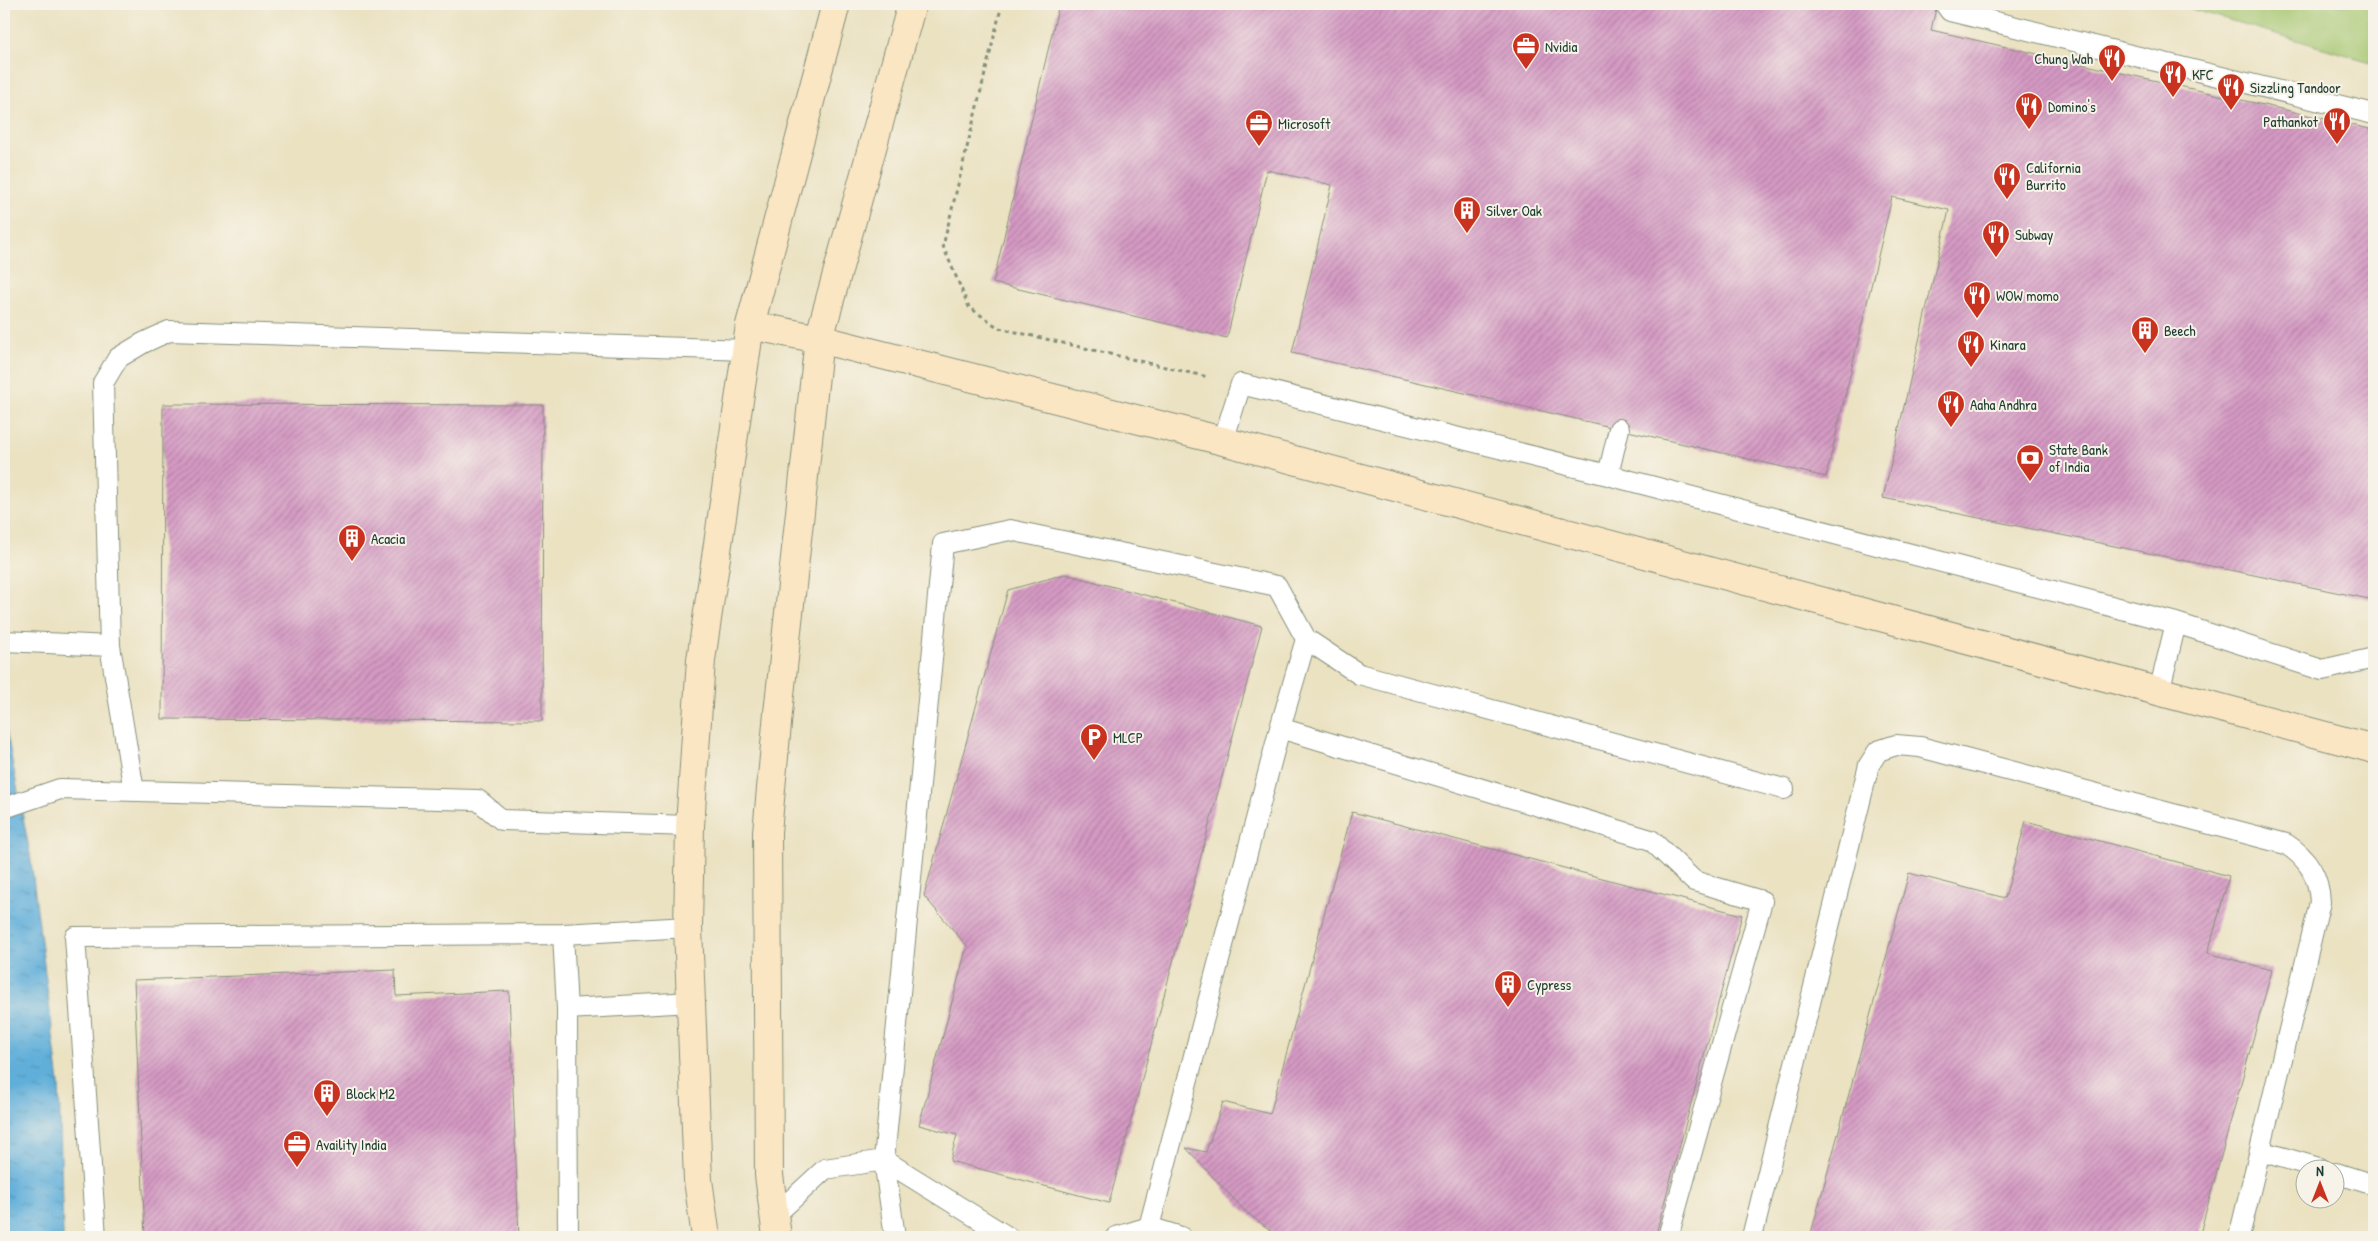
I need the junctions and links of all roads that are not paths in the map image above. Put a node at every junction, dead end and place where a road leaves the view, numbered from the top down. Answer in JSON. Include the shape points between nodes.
{"nodes":[{"id":1,"x":836,"y":4,"type":"edge"},
{"id":2,"x":912,"y":4,"type":"edge"},
{"id":3,"x":1945,"y":4,"type":"edge"},
{"id":4,"x":2374,"y":114,"type":"edge"},
{"id":5,"x":748,"y":337,"type":"junction"},
{"id":6,"x":819,"y":339,"type":"junction"},
{"id":7,"x":1619,"y":429,"type":"dead end"},
{"id":8,"x":1223,"y":441,"type":"junction"},
{"id":9,"x":1608,"y":475,"type":"junction"},
{"id":10,"x":2176,"y":623,"type":"junction"},
{"id":11,"x":1306,"y":639,"type":"junction"},
{"id":12,"x":4,"y":641,"type":"edge"},
{"id":13,"x":110,"y":646,"type":"junction"},
{"id":14,"x":2374,"y":658,"type":"edge"},
{"id":15,"x":2159,"y":692,"type":"junction"},
{"id":16,"x":1280,"y":728,"type":"junction"},
{"id":17,"x":2374,"y":749,"type":"edge"},
{"id":18,"x":1784,"y":789,"type":"dead end"},
{"id":19,"x":134,"y":792,"type":"junction"},
{"id":20,"x":4,"y":808,"type":"edge"},
{"id":21,"x":690,"y":826,"type":"junction"},
{"id":22,"x":688,"y":927,"type":"junction"},
{"id":23,"x":563,"y":934,"type":"junction"},
{"id":24,"x":692,"y":1002,"type":"junction"},
{"id":25,"x":567,"y":1009,"type":"junction"},
{"id":26,"x":2260,"y":1151,"type":"junction"},
{"id":27,"x":884,"y":1160,"type":"junction"},
{"id":28,"x":2296,"y":1161,"type":"edge"},
{"id":29,"x":2346,"y":1176,"type":"edge"},
{"id":30,"x":2374,"y":1185,"type":"edge"},
{"id":31,"x":775,"y":1227,"type":"edge"},
{"id":32,"x":1149,"y":1227,"type":"junction"},
{"id":33,"x":96,"y":1237,"type":"edge"},
{"id":34,"x":568,"y":1237,"type":"edge"},
{"id":35,"x":706,"y":1237,"type":"edge"},
{"id":36,"x":895,"y":1237,"type":"edge"},
{"id":37,"x":1008,"y":1237,"type":"edge"},
{"id":38,"x":1116,"y":1237,"type":"edge"},
{"id":39,"x":1181,"y":1237,"type":"edge"},
{"id":40,"x":1668,"y":1237,"type":"edge"},
{"id":41,"x":1752,"y":1237,"type":"edge"},
{"id":42,"x":2239,"y":1237,"type":"edge"}],
"edges":[{"from":1,"to":5,"type":"street"},
{"from":2,"to":6,"type":"street"},
{"from":3,"to":4,"type":"lane","via":[[1950,12]]},
{"from":5,"to":6,"type":"street"},
{"from":5,"to":13,"type":"lane","via":[[169,331],[143,343],[118,358],[103,383]]},
{"from":5,"to":21,"type":"street","via":[[702,660]]},
{"from":6,"to":8,"type":"street"},
{"from":6,"to":31,"type":"street","via":[[767,832],[769,1175]]},
{"from":7,"to":9,"type":"lane"},
{"from":8,"to":9,"type":"lane","via":[[1241,384]]},
{"from":8,"to":15,"type":"street"},
{"from":9,"to":10,"type":"lane"},
{"from":10,"to":14,"type":"lane","via":[[2322,670]]},
{"from":10,"to":15,"type":"lane"},
{"from":11,"to":16,"type":"lane"},
{"from":11,"to":18,"type":"lane","via":[[1359,674]]},
{"from":11,"to":27,"type":"lane","via":[[1277,586],[1010,530],[943,544]]},
{"from":12,"to":13,"type":"lane"},
{"from":13,"to":19,"type":"lane"},
{"from":15,"to":17,"type":"street"},
{"from":16,"to":32,"type":"lane"},
{"from":16,"to":40,"type":"lane","via":[[1651,840],[1694,881],[1762,901]]},
{"from":19,"to":20,"type":"lane","via":[[60,789]]},
{"from":19,"to":21,"type":"lane","via":[[478,800],[502,820]]},
{"from":21,"to":22,"type":"street"},
{"from":22,"to":23,"type":"lane"},
{"from":22,"to":24,"type":"street"},
{"from":23,"to":25,"type":"lane"},
{"from":23,"to":33,"type":"lane","via":[[75,937]]},
{"from":24,"to":25,"type":"lane"},
{"from":24,"to":35,"type":"street","via":[[698,1180]]},
{"from":25,"to":34,"type":"lane"},
{"from":26,"to":28,"type":"lane"},
{"from":26,"to":41,"type":"lane","via":[[2320,902],[2320,886],[2307,861],[2286,844],[1920,747],[1896,746],[1878,751],[1869,765]]},
{"from":26,"to":42,"type":"lane"},
{"from":27,"to":31,"type":"lane","via":[[825,1170]]},
{"from":27,"to":36,"type":"lane"},
{"from":27,"to":37,"type":"lane"},
{"from":29,"to":30,"type":"lane"},
{"from":32,"to":38,"type":"lane"},
{"from":32,"to":39,"type":"lane"}]}
